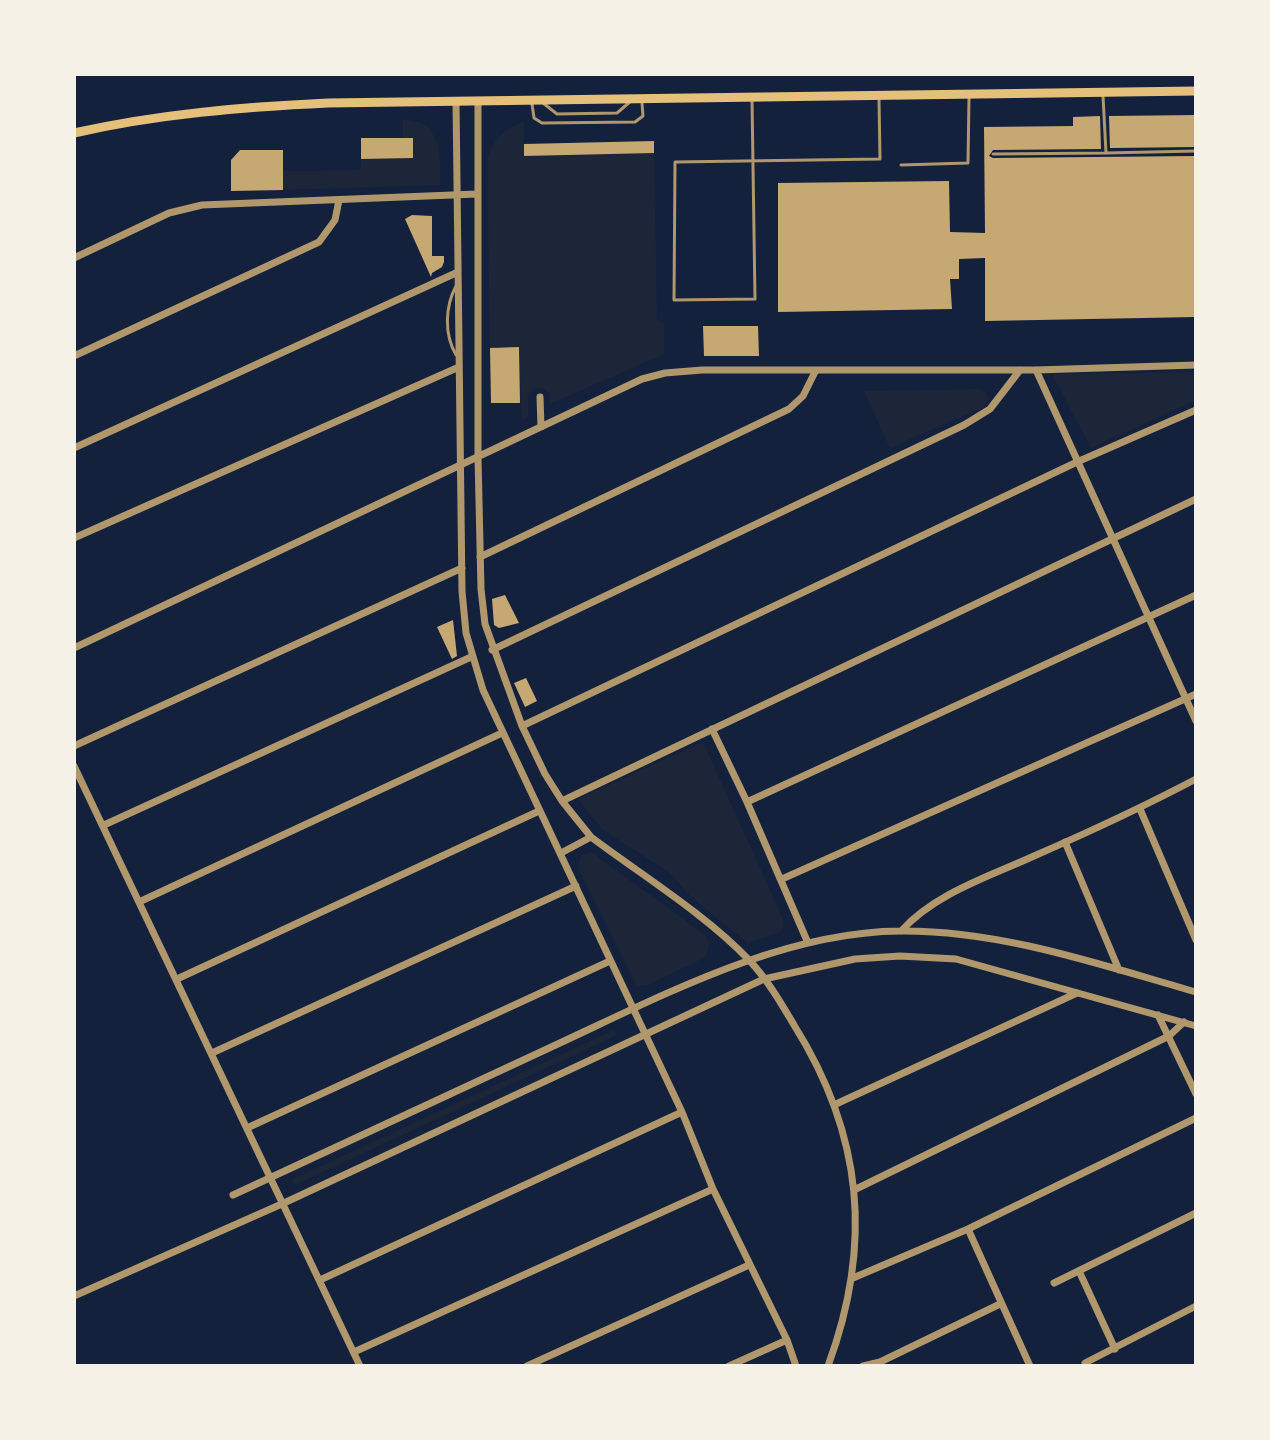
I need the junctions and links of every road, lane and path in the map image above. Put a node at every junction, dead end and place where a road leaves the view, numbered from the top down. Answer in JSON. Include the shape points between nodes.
{"nodes":[{"id":1,"x":1196,"y":91,"type":"edge"},
{"id":2,"x":1103,"y":92,"type":"junction"},
{"id":3,"x":970,"y":94,"type":"junction"},
{"id":4,"x":879,"y":95,"type":"junction"},
{"id":5,"x":752,"y":97,"type":"junction"},
{"id":6,"x":637,"y":99,"type":"junction"},
{"id":7,"x":537,"y":100,"type":"junction"},
{"id":8,"x":456,"y":101,"type":"junction"},
{"id":9,"x":478,"y":101,"type":"junction"},
{"id":10,"x":74,"y":133,"type":"edge"},
{"id":11,"x":1196,"y":151,"type":"edge"},
{"id":12,"x":1106,"y":153,"type":"junction"},
{"id":13,"x":993,"y":154,"type":"dead end"},
{"id":14,"x":753,"y":161,"type":"junction"},
{"id":15,"x":901,"y":165,"type":"dead end"},
{"id":16,"x":477,"y":194,"type":"junction"},
{"id":17,"x":456,"y":195,"type":"junction"},
{"id":18,"x":339,"y":200,"type":"junction"},
{"id":19,"x":74,"y":258,"type":"edge"},
{"id":20,"x":458,"y":272,"type":"junction"},
{"id":21,"x":74,"y":356,"type":"edge"},
{"id":22,"x":459,"y":363,"type":"junction"},
{"id":23,"x":1196,"y":365,"type":"edge"},
{"id":24,"x":1020,"y":370,"type":"junction"},
{"id":25,"x":1036,"y":370,"type":"junction"},
{"id":26,"x":815,"y":372,"type":"junction"},
{"id":27,"x":540,"y":397,"type":"dead end"},
{"id":28,"x":1196,"y":410,"type":"edge"},
{"id":29,"x":541,"y":427,"type":"junction"},
{"id":30,"x":74,"y":448,"type":"edge"},
{"id":31,"x":478,"y":457,"type":"junction"},
{"id":32,"x":1077,"y":462,"type":"junction"},
{"id":33,"x":461,"y":464,"type":"junction"},
{"id":34,"x":1196,"y":499,"type":"edge"},
{"id":35,"x":74,"y":538,"type":"edge"},
{"id":36,"x":1113,"y":538,"type":"junction"},
{"id":37,"x":480,"y":557,"type":"junction"},
{"id":38,"x":462,"y":568,"type":"junction"},
{"id":39,"x":1196,"y":595,"type":"edge"},
{"id":40,"x":1149,"y":617,"type":"junction"},
{"id":41,"x":74,"y":648,"type":"edge"},
{"id":42,"x":492,"y":650,"type":"junction"},
{"id":43,"x":471,"y":657,"type":"junction"},
{"id":44,"x":1196,"y":694,"type":"edge"},
{"id":45,"x":1186,"y":699,"type":"junction"},
{"id":46,"x":1196,"y":721,"type":"edge"},
{"id":47,"x":522,"y":726,"type":"junction"},
{"id":48,"x":712,"y":729,"type":"junction"},
{"id":49,"x":502,"y":733,"type":"junction"},
{"id":50,"x":74,"y":746,"type":"edge"},
{"id":51,"x":74,"y":766,"type":"edge"},
{"id":52,"x":1196,"y":779,"type":"edge"},
{"id":53,"x":562,"y":801,"type":"junction"},
{"id":54,"x":747,"y":802,"type":"junction"},
{"id":55,"x":1140,"y":809,"type":"junction"},
{"id":56,"x":539,"y":811,"type":"junction"},
{"id":57,"x":104,"y":825,"type":"junction"},
{"id":58,"x":591,"y":837,"type":"junction"},
{"id":59,"x":1065,"y":842,"type":"junction"},
{"id":60,"x":561,"y":853,"type":"junction"},
{"id":61,"x":782,"y":879,"type":"junction"},
{"id":62,"x":576,"y":886,"type":"junction"},
{"id":63,"x":139,"y":902,"type":"junction"},
{"id":64,"x":901,"y":931,"type":"junction"},
{"id":65,"x":1196,"y":940,"type":"edge"},
{"id":66,"x":808,"y":943,"type":"junction"},
{"id":67,"x":750,"y":960,"type":"junction"},
{"id":68,"x":610,"y":961,"type":"junction"},
{"id":69,"x":1119,"y":970,"type":"junction"},
{"id":70,"x":177,"y":979,"type":"junction"},
{"id":71,"x":764,"y":979,"type":"junction"},
{"id":72,"x":1196,"y":992,"type":"edge"},
{"id":73,"x":1077,"y":993,"type":"junction"},
{"id":74,"x":634,"y":1009,"type":"junction"},
{"id":75,"x":1158,"y":1015,"type":"junction"},
{"id":76,"x":1184,"y":1022,"type":"junction"},
{"id":77,"x":1196,"y":1026,"type":"edge"},
{"id":78,"x":644,"y":1033,"type":"junction"},
{"id":79,"x":1169,"y":1036,"type":"junction"},
{"id":80,"x":212,"y":1053,"type":"junction"},
{"id":81,"x":1196,"y":1094,"type":"edge"},
{"id":82,"x":836,"y":1104,"type":"junction"},
{"id":83,"x":682,"y":1112,"type":"junction"},
{"id":84,"x":1196,"y":1118,"type":"edge"},
{"id":85,"x":247,"y":1128,"type":"junction"},
{"id":86,"x":272,"y":1177,"type":"junction"},
{"id":87,"x":713,"y":1189,"type":"junction"},
{"id":88,"x":854,"y":1190,"type":"junction"},
{"id":89,"x":233,"y":1195,"type":"dead end"},
{"id":90,"x":284,"y":1203,"type":"junction"},
{"id":91,"x":1196,"y":1213,"type":"edge"},
{"id":92,"x":968,"y":1229,"type":"junction"},
{"id":93,"x":749,"y":1265,"type":"junction"},
{"id":94,"x":1079,"y":1271,"type":"junction"},
{"id":95,"x":853,"y":1278,"type":"junction"},
{"id":96,"x":320,"y":1280,"type":"junction"},
{"id":97,"x":1054,"y":1283,"type":"dead end"},
{"id":98,"x":74,"y":1296,"type":"edge"},
{"id":99,"x":1000,"y":1304,"type":"junction"},
{"id":100,"x":1196,"y":1306,"type":"edge"},
{"id":101,"x":787,"y":1340,"type":"junction"},
{"id":102,"x":1115,"y":1349,"type":"junction"},
{"id":103,"x":354,"y":1352,"type":"junction"},
{"id":104,"x":1085,"y":1363,"type":"dead end"},
{"id":105,"x":796,"y":1365,"type":"edge"},
{"id":106,"x":360,"y":1366,"type":"edge"},
{"id":107,"x":527,"y":1366,"type":"edge"},
{"id":108,"x":729,"y":1366,"type":"edge"},
{"id":109,"x":805,"y":1366,"type":"edge"},
{"id":110,"x":828,"y":1366,"type":"edge"},
{"id":111,"x":863,"y":1366,"type":"edge"},
{"id":112,"x":1030,"y":1366,"type":"edge"}],
"edges":[{"from":1,"to":2,"type":"main road"},
{"from":2,"to":3,"type":"main road"},
{"from":2,"to":12,"type":"lane"},
{"from":3,"to":4,"type":"main road"},
{"from":3,"to":15,"type":"lane","via":[[968,163]]},
{"from":4,"to":5,"type":"main road"},
{"from":4,"to":14,"type":"lane","via":[[880,159]]},
{"from":5,"to":6,"type":"main road"},
{"from":5,"to":14,"type":"lane"},
{"from":6,"to":7,"type":"main road"},
{"from":6,"to":7,"type":"lane","via":[[643,116],[635,122],[542,123],[534,118]]},
{"from":7,"to":9,"type":"main road"},
{"from":8,"to":9,"type":"main road"},
{"from":8,"to":10,"type":"main road","via":[[239,108]]},
{"from":8,"to":17,"type":"street"},
{"from":9,"to":16,"type":"street"},
{"from":11,"to":12,"type":"lane"},
{"from":12,"to":13,"type":"lane"},
{"from":14,"to":14,"type":"lane","via":[[755,299],[674,300],[675,162]]},
{"from":16,"to":17,"type":"street"},
{"from":16,"to":31,"type":"street"},
{"from":17,"to":18,"type":"street"},
{"from":17,"to":20,"type":"street"},
{"from":18,"to":19,"type":"street","via":[[186,207]]},
{"from":18,"to":21,"type":"street","via":[[335,220],[319,242]]},
{"from":20,"to":22,"type":"street"},
{"from":20,"to":30,"type":"street"},
{"from":22,"to":33,"type":"street"},
{"from":22,"to":35,"type":"street"},
{"from":23,"to":25,"type":"street"},
{"from":24,"to":25,"type":"street"},
{"from":24,"to":26,"type":"street"},
{"from":24,"to":42,"type":"street","via":[[990,409],[964,425]]},
{"from":25,"to":32,"type":"street"},
{"from":26,"to":29,"type":"street","via":[[665,373]]},
{"from":26,"to":37,"type":"street","via":[[789,409]]},
{"from":27,"to":29,"type":"street"},
{"from":28,"to":32,"type":"street"},
{"from":29,"to":31,"type":"street"},
{"from":31,"to":33,"type":"street"},
{"from":31,"to":37,"type":"street"},
{"from":32,"to":36,"type":"street"},
{"from":32,"to":47,"type":"street"},
{"from":33,"to":38,"type":"street"},
{"from":33,"to":41,"type":"street"},
{"from":34,"to":36,"type":"street"},
{"from":36,"to":40,"type":"street"},
{"from":36,"to":48,"type":"street"},
{"from":37,"to":42,"type":"street"},
{"from":38,"to":43,"type":"street"},
{"from":38,"to":50,"type":"street"},
{"from":39,"to":40,"type":"street"},
{"from":40,"to":45,"type":"street"},
{"from":40,"to":54,"type":"street"},
{"from":42,"to":47,"type":"street"},
{"from":43,"to":49,"type":"street"},
{"from":43,"to":57,"type":"street"},
{"from":44,"to":45,"type":"street"},
{"from":45,"to":46,"type":"street"},
{"from":45,"to":61,"type":"street"},
{"from":47,"to":53,"type":"street"},
{"from":48,"to":53,"type":"street"},
{"from":48,"to":54,"type":"street"},
{"from":49,"to":56,"type":"street"},
{"from":49,"to":63,"type":"street"},
{"from":51,"to":57,"type":"street"},
{"from":52,"to":55,"type":"street"},
{"from":53,"to":58,"type":"street"},
{"from":54,"to":61,"type":"street"},
{"from":55,"to":59,"type":"street"},
{"from":55,"to":65,"type":"street"},
{"from":56,"to":60,"type":"street"},
{"from":56,"to":70,"type":"street"},
{"from":57,"to":63,"type":"street"},
{"from":58,"to":60,"type":"street"},
{"from":58,"to":67,"type":"street"},
{"from":59,"to":64,"type":"street","via":[[947,895]]},
{"from":59,"to":69,"type":"street"},
{"from":60,"to":62,"type":"street"},
{"from":61,"to":66,"type":"street"},
{"from":62,"to":68,"type":"street"},
{"from":62,"to":80,"type":"street"},
{"from":63,"to":70,"type":"street"},
{"from":64,"to":66,"type":"street"},
{"from":64,"to":69,"type":"street","via":[[1008,941]]},
{"from":66,"to":67,"type":"street"},
{"from":67,"to":71,"type":"street"},
{"from":67,"to":74,"type":"street"},
{"from":68,"to":74,"type":"street"},
{"from":68,"to":85,"type":"street"},
{"from":69,"to":72,"type":"street"},
{"from":70,"to":80,"type":"street"},
{"from":71,"to":73,"type":"street","via":[[855,959],[928,957],[956,959]]},
{"from":71,"to":78,"type":"street"},
{"from":71,"to":82,"type":"street","via":[[807,1045]]},
{"from":73,"to":75,"type":"street"},
{"from":73,"to":82,"type":"street"},
{"from":74,"to":78,"type":"street"},
{"from":74,"to":86,"type":"street"},
{"from":75,"to":76,"type":"street"},
{"from":75,"to":79,"type":"street"},
{"from":76,"to":77,"type":"street"},
{"from":76,"to":79,"type":"street"},
{"from":78,"to":83,"type":"street"},
{"from":78,"to":90,"type":"street"},
{"from":79,"to":81,"type":"street"},
{"from":79,"to":88,"type":"street"},
{"from":80,"to":85,"type":"street"},
{"from":82,"to":88,"type":"street"},
{"from":83,"to":87,"type":"street"},
{"from":83,"to":96,"type":"street"},
{"from":84,"to":92,"type":"street"},
{"from":85,"to":86,"type":"street"},
{"from":86,"to":89,"type":"street"},
{"from":86,"to":90,"type":"street"},
{"from":87,"to":93,"type":"street"},
{"from":87,"to":103,"type":"street"},
{"from":88,"to":95,"type":"street"},
{"from":90,"to":96,"type":"street"},
{"from":90,"to":98,"type":"street"},
{"from":91,"to":94,"type":"street"},
{"from":92,"to":95,"type":"street"},
{"from":92,"to":99,"type":"street"},
{"from":93,"to":101,"type":"street"},
{"from":93,"to":107,"type":"street"},
{"from":94,"to":97,"type":"street"},
{"from":94,"to":102,"type":"street"},
{"from":95,"to":110,"type":"street"},
{"from":96,"to":103,"type":"street"},
{"from":99,"to":111,"type":"street"},
{"from":99,"to":112,"type":"street"},
{"from":100,"to":102,"type":"street"},
{"from":101,"to":105,"type":"street"},
{"from":101,"to":108,"type":"street"},
{"from":102,"to":104,"type":"street"},
{"from":103,"to":106,"type":"street"},
{"from":105,"to":109,"type":"street"}]}
